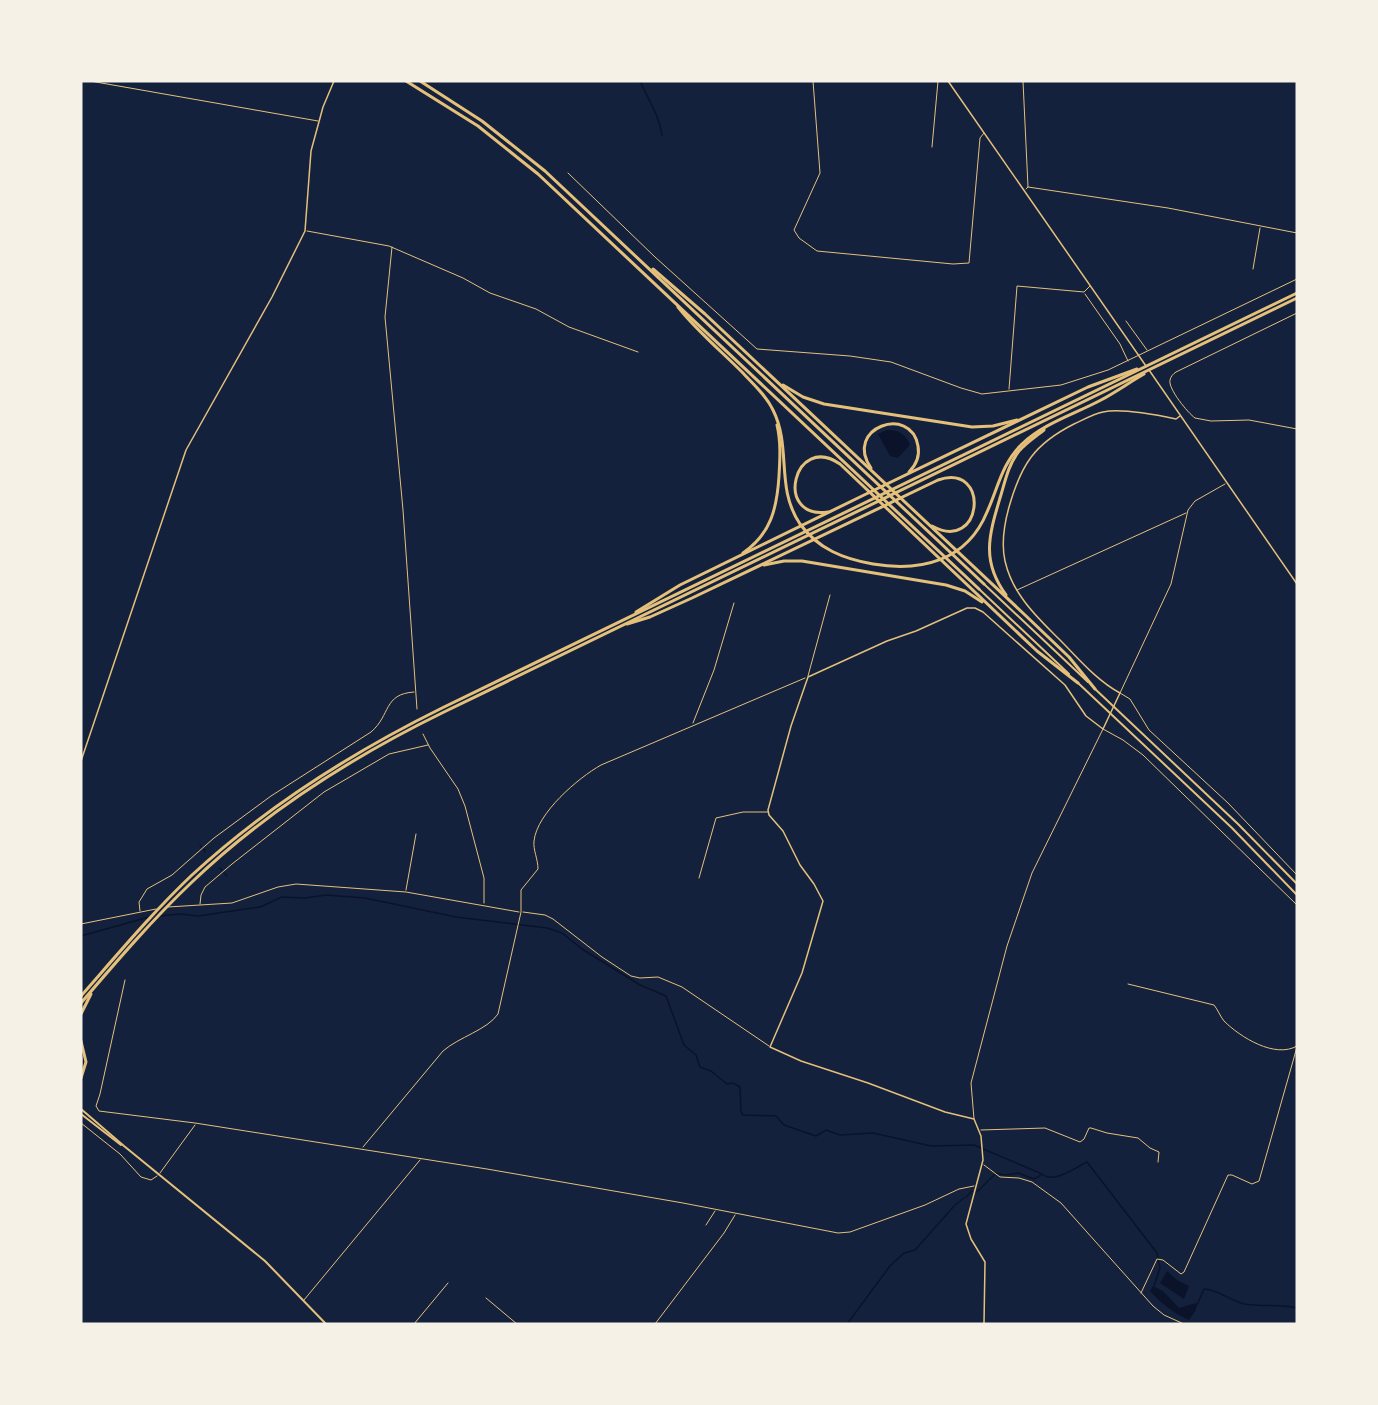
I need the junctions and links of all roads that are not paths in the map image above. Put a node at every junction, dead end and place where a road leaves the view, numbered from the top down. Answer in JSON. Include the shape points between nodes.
{"nodes":[{"id":1,"x":90,"y":81,"type":"edge"},
{"id":2,"x":334,"y":81,"type":"edge"},
{"id":3,"x":406,"y":81,"type":"edge"},
{"id":4,"x":420,"y":81,"type":"edge"},
{"id":5,"x":813,"y":81,"type":"edge"},
{"id":6,"x":938,"y":81,"type":"edge"},
{"id":7,"x":948,"y":81,"type":"edge"},
{"id":8,"x":1023,"y":81,"type":"edge"},
{"id":9,"x":319,"y":121,"type":"junction"},
{"id":10,"x":984,"y":133,"type":"junction"},
{"id":11,"x":932,"y":147,"type":"dead end"},
{"id":12,"x":568,"y":173,"type":"dead end"},
{"id":13,"x":1028,"y":187,"type":"junction"},
{"id":14,"x":1024,"y":190,"type":"junction"},
{"id":15,"x":1260,"y":226,"type":"junction"},
{"id":16,"x":305,"y":231,"type":"junction"},
{"id":17,"x":1297,"y":233,"type":"edge"},
{"id":18,"x":392,"y":247,"type":"junction"},
{"id":19,"x":639,"y":258,"type":"junction"},
{"id":20,"x":1253,"y":269,"type":"dead end"},
{"id":21,"x":1297,"y":279,"type":"edge"},
{"id":22,"x":1090,"y":286,"type":"junction"},
{"id":23,"x":1084,"y":292,"type":"junction"},
{"id":24,"x":1297,"y":293,"type":"edge"},
{"id":25,"x":1297,"y":298,"type":"edge"},
{"id":26,"x":674,"y":301,"type":"junction"},
{"id":27,"x":1297,"y":313,"type":"edge"},
{"id":28,"x":1126,"y":321,"type":"dead end"},
{"id":29,"x":1148,"y":351,"type":"junction"},
{"id":30,"x":638,"y":352,"type":"dead end"},
{"id":31,"x":1128,"y":361,"type":"junction"},
{"id":32,"x":1153,"y":363,"type":"junction"},
{"id":33,"x":1158,"y":365,"type":"junction"},
{"id":34,"x":772,"y":377,"type":"junction"},
{"id":35,"x":1009,"y":391,"type":"junction"},
{"id":36,"x":774,"y":411,"type":"junction"},
{"id":37,"x":1188,"y":411,"type":"junction"},
{"id":38,"x":1183,"y":414,"type":"junction"},
{"id":39,"x":1028,"y":416,"type":"junction"},
{"id":40,"x":1051,"y":425,"type":"junction"},
{"id":41,"x":1297,"y":429,"type":"edge"},
{"id":42,"x":878,"y":477,"type":"junction"},
{"id":43,"x":902,"y":477,"type":"junction"},
{"id":44,"x":1227,"y":483,"type":"junction"},
{"id":45,"x":900,"y":488,"type":"junction"},
{"id":46,"x":843,"y":506,"type":"junction"},
{"id":47,"x":1188,"y":512,"type":"junction"},
{"id":48,"x":923,"y":520,"type":"junction"},
{"id":49,"x":805,"y":534,"type":"junction"},
{"id":50,"x":732,"y":560,"type":"junction"},
{"id":51,"x":750,"y":571,"type":"junction"},
{"id":52,"x":984,"y":584,"type":"joint"},
{"id":53,"x":1297,"y":584,"type":"edge"},
{"id":54,"x":979,"y":589,"type":"joint"},
{"id":55,"x":1016,"y":590,"type":"junction"},
{"id":56,"x":830,"y":595,"type":"dead end"},
{"id":57,"x":734,"y":603,"type":"dead end"},
{"id":58,"x":1012,"y":603,"type":"junction"},
{"id":59,"x":994,"y":610,"type":"junction"},
{"id":60,"x":624,"y":619,"type":"junction"},
{"id":61,"x":617,"y":628,"type":"junction"},
{"id":62,"x":808,"y":677,"type":"junction"},
{"id":63,"x":1078,"y":683,"type":"junction"},
{"id":64,"x":1095,"y":689,"type":"junction"},
{"id":65,"x":416,"y":692,"type":"junction"},
{"id":66,"x":1120,"y":693,"type":"junction"},
{"id":67,"x":417,"y":709,"type":"dead end"},
{"id":68,"x":693,"y":725,"type":"junction"},
{"id":69,"x":1103,"y":729,"type":"junction"},
{"id":70,"x":423,"y":734,"type":"dead end"},
{"id":71,"x":428,"y":745,"type":"junction"},
{"id":72,"x":81,"y":761,"type":"edge"},
{"id":73,"x":768,"y":812,"type":"junction"},
{"id":74,"x":416,"y":834,"type":"dead end"},
{"id":75,"x":1297,"y":875,"type":"edge"},
{"id":76,"x":699,"y":878,"type":"dead end"},
{"id":77,"x":1297,"y":884,"type":"edge"},
{"id":78,"x":406,"y":892,"type":"junction"},
{"id":79,"x":1297,"y":895,"type":"edge"},
{"id":80,"x":200,"y":905,"type":"junction"},
{"id":81,"x":484,"y":905,"type":"junction"},
{"id":82,"x":1297,"y":905,"type":"edge"},
{"id":83,"x":140,"y":912,"type":"junction"},
{"id":84,"x":521,"y":912,"type":"junction"},
{"id":85,"x":81,"y":924,"type":"edge"},
{"id":86,"x":125,"y":980,"type":"dead end"},
{"id":87,"x":100,"y":981,"type":"junction"},
{"id":88,"x":1128,"y":984,"type":"dead end"},
{"id":89,"x":81,"y":996,"type":"edge"},
{"id":90,"x":81,"y":1003,"type":"edge"},
{"id":91,"x":81,"y":1014,"type":"edge"},
{"id":92,"x":81,"y":1041,"type":"edge"},
{"id":93,"x":1297,"y":1046,"type":"edge"},
{"id":94,"x":770,"y":1047,"type":"junction"},
{"id":95,"x":81,"y":1057,"type":"edge"},
{"id":96,"x":81,"y":1072,"type":"edge"},
{"id":97,"x":81,"y":1078,"type":"edge"},
{"id":98,"x":81,"y":1109,"type":"edge"},
{"id":99,"x":81,"y":1114,"type":"edge"},
{"id":100,"x":974,"y":1119,"type":"junction"},
{"id":101,"x":81,"y":1123,"type":"edge"},
{"id":102,"x":195,"y":1123,"type":"junction"},
{"id":103,"x":979,"y":1130,"type":"junction"},
{"id":104,"x":124,"y":1146,"type":"junction"},
{"id":105,"x":363,"y":1149,"type":"junction"},
{"id":106,"x":421,"y":1158,"type":"junction"},
{"id":107,"x":1158,"y":1162,"type":"dead end"},
{"id":108,"x":982,"y":1164,"type":"junction"},
{"id":109,"x":159,"y":1174,"type":"junction"},
{"id":110,"x":976,"y":1187,"type":"junction"},
{"id":111,"x":716,"y":1209,"type":"junction"},
{"id":112,"x":736,"y":1213,"type":"junction"},
{"id":113,"x":705,"y":1226,"type":"dead end"},
{"id":114,"x":448,"y":1283,"type":"dead end"},
{"id":115,"x":1142,"y":1293,"type":"junction"},
{"id":116,"x":486,"y":1298,"type":"dead end"},
{"id":117,"x":304,"y":1300,"type":"junction"},
{"id":118,"x":326,"y":1324,"type":"edge"},
{"id":119,"x":414,"y":1324,"type":"edge"},
{"id":120,"x":517,"y":1324,"type":"edge"},
{"id":121,"x":655,"y":1324,"type":"edge"},
{"id":122,"x":984,"y":1324,"type":"edge"},
{"id":123,"x":1184,"y":1324,"type":"edge"}],
"edges":[{"from":1,"to":9,"type":"street"},
{"from":2,"to":9,"type":"street"},
{"from":3,"to":26,"type":"highway","via":[[457,111],[518,156]]},
{"from":4,"to":19,"type":"highway","via":[[468,110],[524,152]]},
{"from":5,"to":10,"type":"street","via":[[820,173],[794,230],[817,251],[969,263],[980,138]]},
{"from":6,"to":11,"type":"street"},
{"from":7,"to":10,"type":"street"},
{"from":8,"to":13,"type":"street"},
{"from":9,"to":16,"type":"street","via":[[309,166]]},
{"from":10,"to":14,"type":"street"},
{"from":12,"to":35,"type":"street","via":[[758,349],[891,362],[975,393]]},
{"from":13,"to":14,"type":"street"},
{"from":13,"to":15,"type":"street"},
{"from":14,"to":22,"type":"street"},
{"from":15,"to":17,"type":"street"},
{"from":15,"to":20,"type":"street"},
{"from":16,"to":18,"type":"street"},
{"from":16,"to":72,"type":"street","via":[[186,450]]},
{"from":18,"to":30,"type":"street","via":[[569,327]]},
{"from":18,"to":65,"type":"street","via":[[385,317]]},
{"from":19,"to":34,"type":"highway","via":[[689,298]]},
{"from":19,"to":52,"type":"highway"},
{"from":21,"to":29,"type":"street"},
{"from":22,"to":23,"type":"street"},
{"from":22,"to":38,"type":"street"},
{"from":23,"to":31,"type":"street"},
{"from":23,"to":35,"type":"street","via":[[1017,286]]},
{"from":24,"to":32,"type":"highway"},
{"from":25,"to":33,"type":"highway"},
{"from":26,"to":36,"type":"highway","via":[[756,386]]},
{"from":26,"to":54,"type":"highway"},
{"from":27,"to":37,"type":"street","via":[[1173,374],[1170,386]]},
{"from":28,"to":29,"type":"street"},
{"from":29,"to":31,"type":"street"},
{"from":31,"to":35,"type":"street","via":[[1061,385]]},
{"from":32,"to":39,"type":"highway","via":[[1104,380]]},
{"from":32,"to":45,"type":"highway"},
{"from":33,"to":40,"type":"highway","via":[[1102,400]]},
{"from":33,"to":45,"type":"highway"},
{"from":34,"to":39,"type":"highway","via":[[808,399],[853,409],[976,427],[998,426]]},
{"from":34,"to":42,"type":"highway"},
{"from":36,"to":40,"type":"highway","via":[[783,439],[788,501],[800,524],[832,552],[854,561],[904,567],[933,562],[962,546],[984,519],[1013,454],[1031,436]]},
{"from":36,"to":50,"type":"highway","via":[[780,445],[775,510],[761,538]]},
{"from":37,"to":38,"type":"street"},
{"from":37,"to":41,"type":"street","via":[[1198,419],[1250,420]]},
{"from":38,"to":44,"type":"street"},
{"from":38,"to":55,"type":"street","via":[[1176,419],[1100,412],[1059,432],[1039,447],[1022,468],[1003,533],[1005,561]]},
{"from":39,"to":43,"type":"highway"},
{"from":40,"to":58,"type":"highway","via":[[1024,446],[1011,463],[990,534],[993,574]]},
{"from":42,"to":43,"type":"highway","via":[[867,462],[865,445],[875,429],[885,424],[904,427],[919,447],[915,465]]},
{"from":42,"to":48,"type":"highway"},
{"from":43,"to":46,"type":"highway"},
{"from":44,"to":47,"type":"street","via":[[1195,501]]},
{"from":44,"to":53,"type":"street"},
{"from":45,"to":49,"type":"highway"},
{"from":46,"to":50,"type":"highway"},
{"from":46,"to":59,"type":"highway","via":[[822,512],[804,506],[794,487],[802,466],[821,458],[840,464]]},
{"from":47,"to":55,"type":"street"},
{"from":47,"to":66,"type":"street","via":[[1169,587]]},
{"from":48,"to":51,"type":"highway","via":[[942,531],[961,528],[974,512],[972,491],[960,480],[945,478]]},
{"from":48,"to":58,"type":"highway"},
{"from":49,"to":60,"type":"highway"},
{"from":49,"to":61,"type":"highway"},
{"from":50,"to":60,"type":"highway","via":[[670,590]]},
{"from":51,"to":59,"type":"highway","via":[[780,562],[808,561],[951,586]]},
{"from":51,"to":61,"type":"highway","via":[[659,614]]},
{"from":52,"to":64,"type":"main road"},
{"from":54,"to":63,"type":"main road"},
{"from":55,"to":66,"type":"street","via":[[1032,612],[1090,671]]},
{"from":56,"to":62,"type":"street"},
{"from":57,"to":68,"type":"street"},
{"from":58,"to":64,"type":"highway","via":[[1069,657]]},
{"from":59,"to":63,"type":"highway"},
{"from":60,"to":89,"type":"highway","via":[[425,716],[296,791],[252,824],[163,904]]},
{"from":61,"to":87,"type":"highway","via":[[416,726],[298,795],[205,869]]},
{"from":62,"to":68,"type":"street"},
{"from":62,"to":69,"type":"street","via":[[972,608],[981,611],[1065,685],[1086,716]]},
{"from":62,"to":73,"type":"street"},
{"from":63,"to":79,"type":"main road"},
{"from":64,"to":77,"type":"main road"},
{"from":65,"to":67,"type":"street"},
{"from":65,"to":83,"type":"street","via":[[394,697],[371,732],[271,795],[172,875],[147,889],[139,902]]},
{"from":66,"to":69,"type":"street"},
{"from":66,"to":75,"type":"street","via":[[1130,699],[1149,730],[1228,803]]},
{"from":68,"to":84,"type":"street","via":[[601,765],[568,789],[538,826],[534,842],[538,869],[521,890]]},
{"from":69,"to":82,"type":"street","via":[[1143,755]]},
{"from":69,"to":100,"type":"street","via":[[1032,873],[1006,946],[975,1065],[971,1089]]},
{"from":70,"to":71,"type":"street"},
{"from":71,"to":80,"type":"street","via":[[389,754],[324,792],[206,887]]},
{"from":71,"to":81,"type":"street","via":[[465,806],[484,878]]},
{"from":73,"to":76,"type":"street","via":[[717,818]]},
{"from":73,"to":94,"type":"street","via":[[823,901],[802,973]]},
{"from":74,"to":78,"type":"street"},
{"from":78,"to":80,"type":"street","via":[[296,884],[278,886],[236,903]]},
{"from":78,"to":81,"type":"street"},
{"from":80,"to":83,"type":"street"},
{"from":81,"to":84,"type":"street"},
{"from":83,"to":85,"type":"street"},
{"from":84,"to":94,"type":"street","via":[[549,916],[632,976],[658,977],[682,987]]},
{"from":84,"to":105,"type":"street","via":[[496,1017],[443,1051]]},
{"from":86,"to":102,"type":"street","via":[[97,1109]]},
{"from":87,"to":90,"type":"highway"},
{"from":87,"to":91,"type":"highway"},
{"from":88,"to":93,"type":"street","via":[[1214,1005],[1225,1022],[1266,1047],[1284,1050]]},
{"from":92,"to":97,"type":"highway","via":[[86,1064]]},
{"from":93,"to":115,"type":"street","via":[[1256,1184],[1228,1175],[1184,1272],[1155,1260]]},
{"from":94,"to":100,"type":"street"},
{"from":95,"to":96,"type":"highway"},
{"from":98,"to":104,"type":"main road"},
{"from":99,"to":104,"type":"main road"},
{"from":100,"to":103,"type":"street"},
{"from":101,"to":109,"type":"street","via":[[120,1154],[142,1178],[151,1180]]},
{"from":102,"to":105,"type":"street"},
{"from":102,"to":109,"type":"street"},
{"from":103,"to":107,"type":"street","via":[[1044,1128],[1080,1142],[1089,1128],[1135,1137],[1159,1152]]},
{"from":103,"to":108,"type":"street"},
{"from":104,"to":109,"type":"main road"},
{"from":105,"to":106,"type":"street"},
{"from":106,"to":111,"type":"street"},
{"from":106,"to":117,"type":"street"},
{"from":108,"to":110,"type":"street"},
{"from":108,"to":115,"type":"street","via":[[1004,1178],[1032,1182],[1061,1203]]},
{"from":109,"to":117,"type":"main road","via":[[269,1264]]},
{"from":110,"to":112,"type":"street","via":[[959,1189],[844,1233]]},
{"from":110,"to":122,"type":"street","via":[[966,1224],[985,1264]]},
{"from":111,"to":112,"type":"street"},
{"from":111,"to":113,"type":"street"},
{"from":112,"to":121,"type":"street"},
{"from":114,"to":119,"type":"street"},
{"from":115,"to":123,"type":"street","via":[[1164,1315]]},
{"from":116,"to":120,"type":"street"},
{"from":117,"to":118,"type":"main road"}]}
